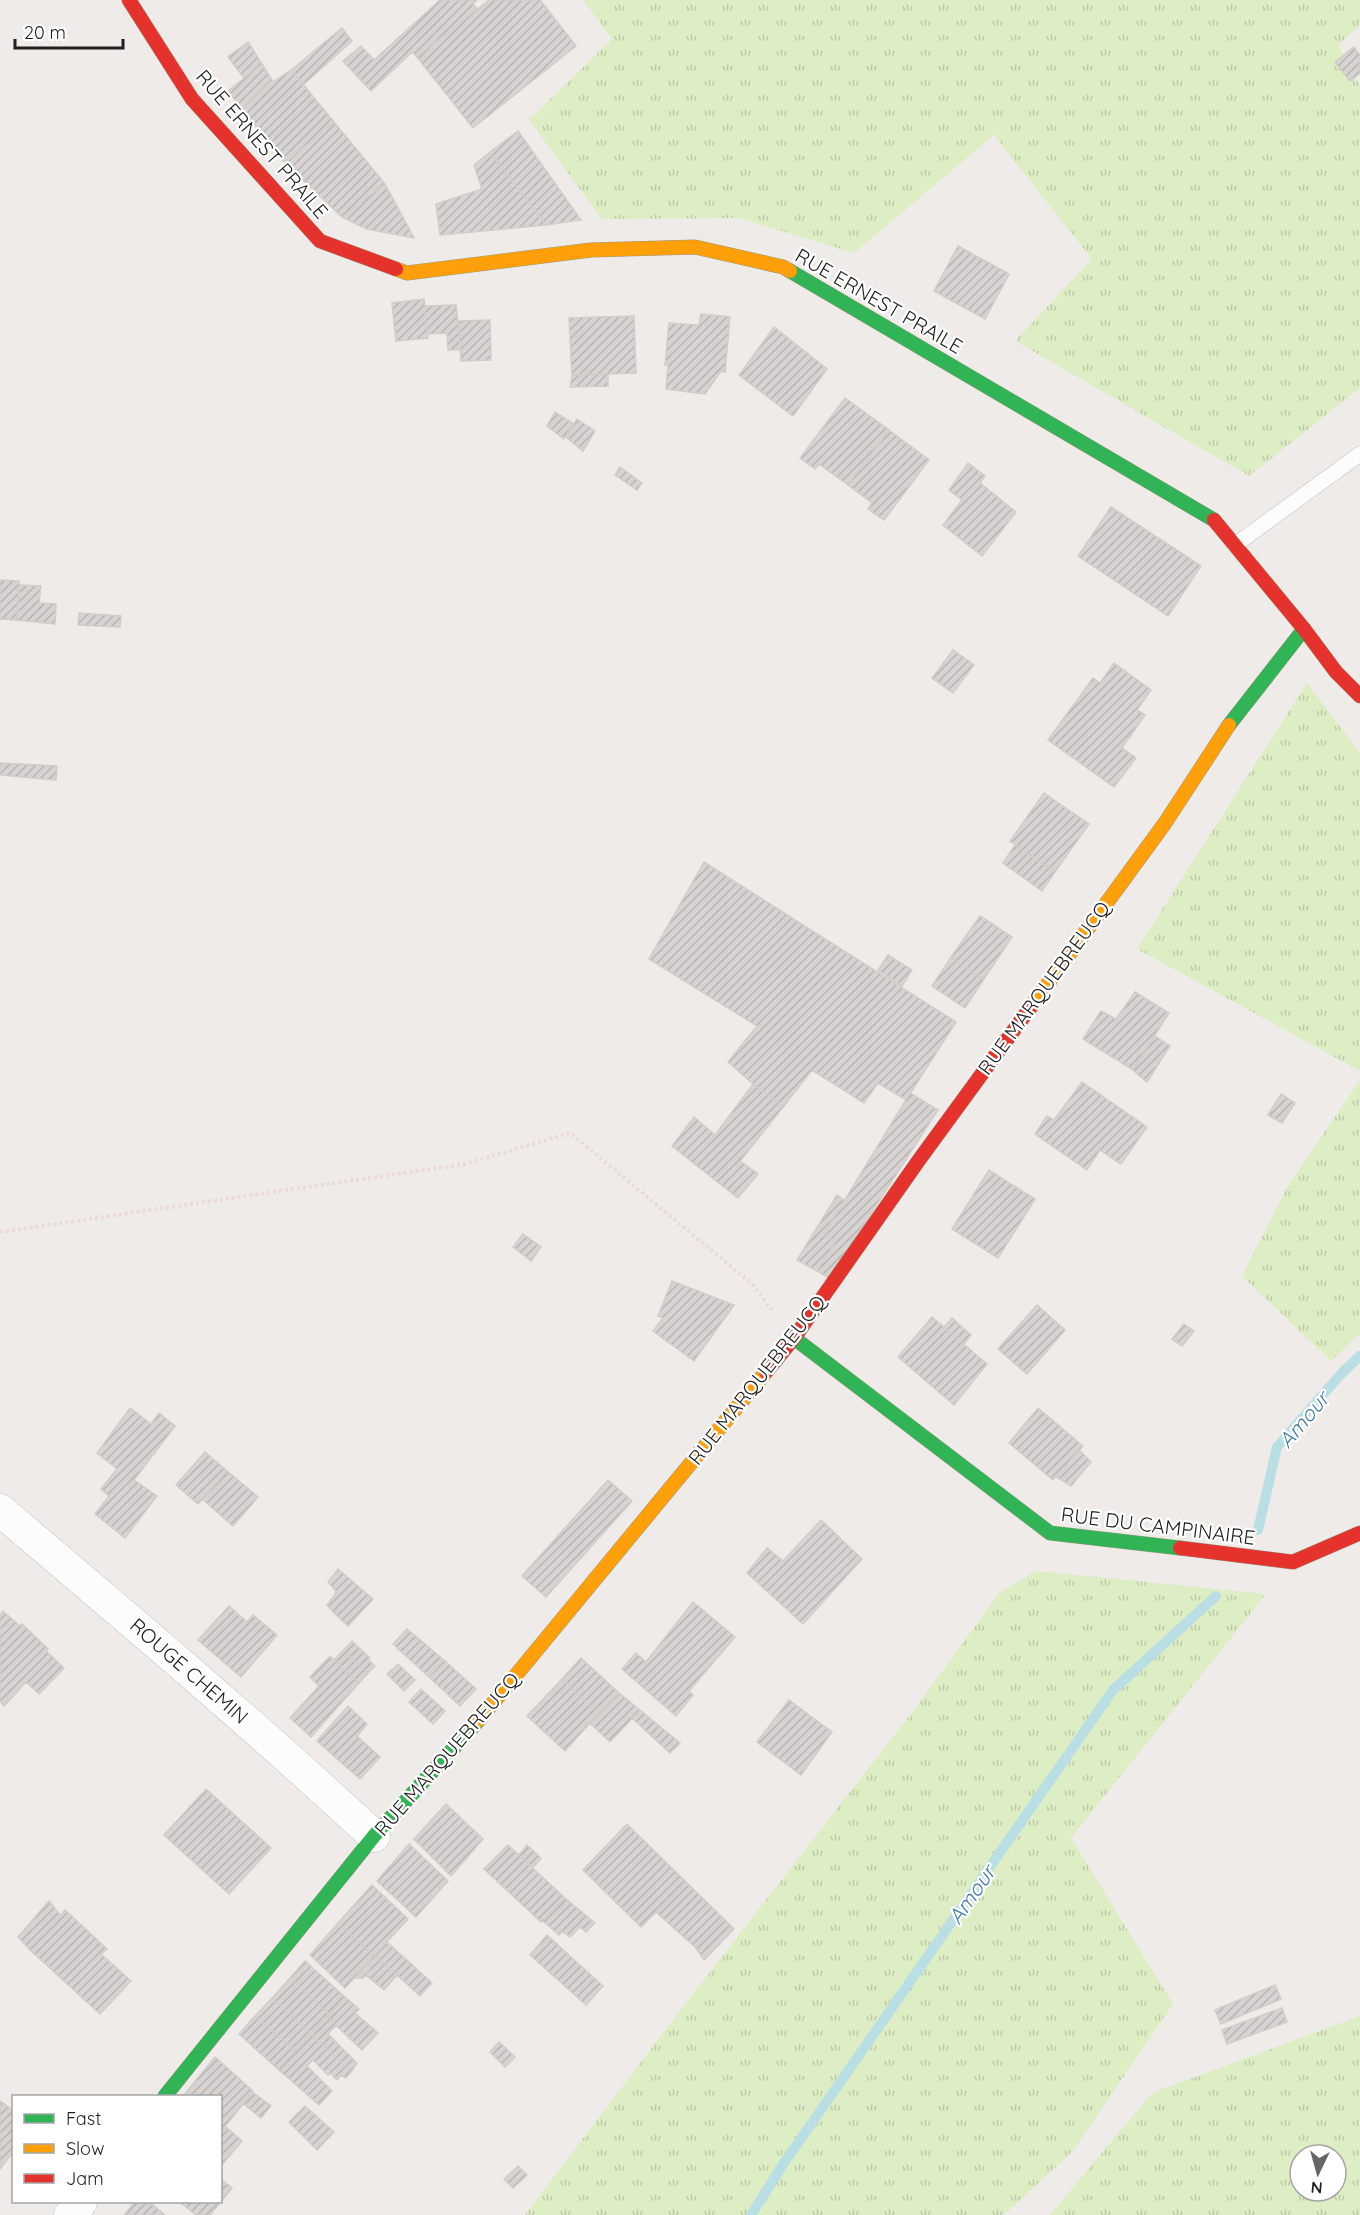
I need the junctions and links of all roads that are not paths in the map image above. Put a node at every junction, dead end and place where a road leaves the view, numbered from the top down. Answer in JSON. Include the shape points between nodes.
{"nodes":[{"id":1,"x":129,"y":0,"type":"edge"},
{"id":2,"x":1360,"y":454,"type":"edge"},
{"id":3,"x":1235,"y":545,"type":"junction"},
{"id":4,"x":1304,"y":629,"type":"junction"},
{"id":5,"x":1360,"y":696,"type":"edge"},
{"id":6,"x":794,"y":1338,"type":"junction"},
{"id":7,"x":0,"y":1509,"type":"edge"},
{"id":8,"x":1360,"y":1533,"type":"edge"},
{"id":9,"x":374,"y":1836,"type":"junction"},
{"id":10,"x":167,"y":2095,"type":"edge"},
{"id":11,"x":80,"y":2203,"type":"edge"},
{"id":12,"x":70,"y":2215,"type":"edge"}],
"edges":[{"from":1,"to":3,"type":"street","name":"RUE ERNEST PRAILE","via":[[192,99],[320,241],[406,273],[591,250],[695,247],[783,267],[1217,522]]},
{"from":2,"to":3,"type":"lane"},
{"from":3,"to":4,"type":"street","name":"RUE ERNEST PRAILE"},
{"from":4,"to":5,"type":"street","name":"RUE ERNEST PRAILE","via":[[1336,672]]},
{"from":4,"to":6,"type":"street","name":"RUE MARQUEBREUCQ","via":[[1237,712],[1165,823]]},
{"from":6,"to":8,"type":"street","name":"RUE DU CAMPINAIRE","via":[[1050,1533],[1293,1562]]},
{"from":6,"to":9,"type":"street","name":"RUE MARQUEBREUCQ","via":[[492,1705]]},
{"from":7,"to":9,"type":"street","name":"ROUGE CHEMIN","via":[[302,1769]]},
{"from":9,"to":10,"type":"street","name":"RUE MARQUEBREUCQ"},
{"from":11,"to":12,"type":"street"}]}
